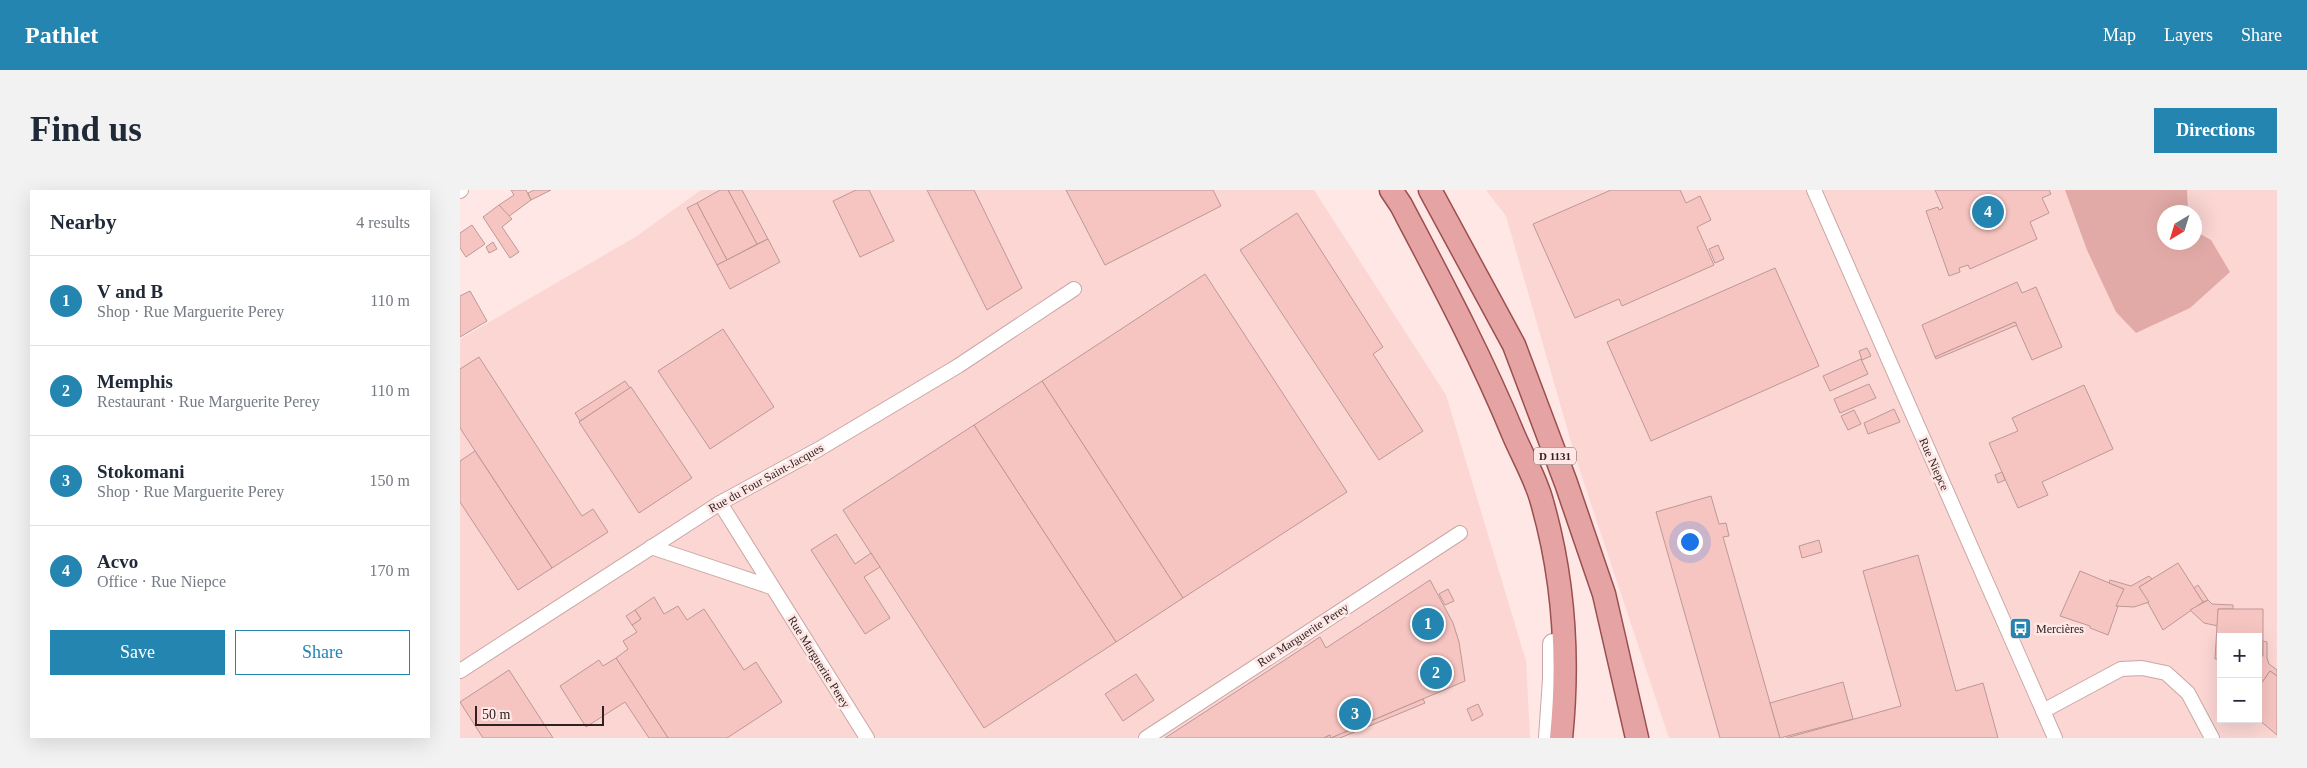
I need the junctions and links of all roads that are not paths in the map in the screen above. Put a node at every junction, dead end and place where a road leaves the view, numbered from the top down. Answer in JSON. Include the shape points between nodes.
{"nodes":[{"id":1,"x":1391,"y":190,"type":"edge"},
{"id":2,"x":1430,"y":190,"type":"edge"},
{"id":3,"x":1814,"y":190,"type":"edge"},
{"id":4,"x":1074,"y":289,"type":"dead end"},
{"id":5,"x":720,"y":504,"type":"junction"},
{"id":6,"x":1547,"y":524,"type":"junction"},
{"id":7,"x":1460,"y":533,"type":"dead end"},
{"id":8,"x":651,"y":547,"type":"junction"},
{"id":9,"x":771,"y":587,"type":"junction"},
{"id":10,"x":460,"y":671,"type":"edge"},
{"id":11,"x":2043,"y":711,"type":"junction"},
{"id":12,"x":867,"y":738,"type":"edge"},
{"id":13,"x":1146,"y":738,"type":"edge"},
{"id":14,"x":1549,"y":738,"type":"edge"},
{"id":15,"x":1561,"y":738,"type":"edge"},
{"id":16,"x":1637,"y":738,"type":"edge"},
{"id":17,"x":2055,"y":738,"type":"edge"},
{"id":18,"x":2212,"y":738,"type":"edge"}],
"edges":[{"from":1,"to":6,"type":"main road","number":"D 1131","via":[[1487,371],[1542,500]]},
{"from":2,"to":16,"type":"main road","number":"D 1131","via":[[1514,345],[1604,594]]},
{"from":3,"to":11,"type":"street","name":"Rue Niepce"},
{"from":4,"to":5,"type":"street","name":"Rue du Four Saint-Jacques","via":[[958,366]]},
{"from":5,"to":8,"type":"street","name":"Rue du Four Saint-Jacques"},
{"from":5,"to":9,"type":"street","name":"Rue Marguerite Perey"},
{"from":6,"to":14,"type":"main road","via":[[1553,626]]},
{"from":6,"to":15,"type":"main road","number":"D 1131","via":[[1558,569],[1565,637]]},
{"from":7,"to":13,"type":"street","name":"Rue Marguerite Perey"},
{"from":8,"to":9,"type":"street"},
{"from":8,"to":10,"type":"street","name":"Rue du Four Saint-Jacques"},
{"from":9,"to":12,"type":"street","name":"Rue Marguerite Perey"},
{"from":11,"to":17,"type":"street","name":"Rue Niepce"},
{"from":11,"to":18,"type":"street","via":[[2121,669],[2142,668],[2166,673],[2188,693]]}]}
